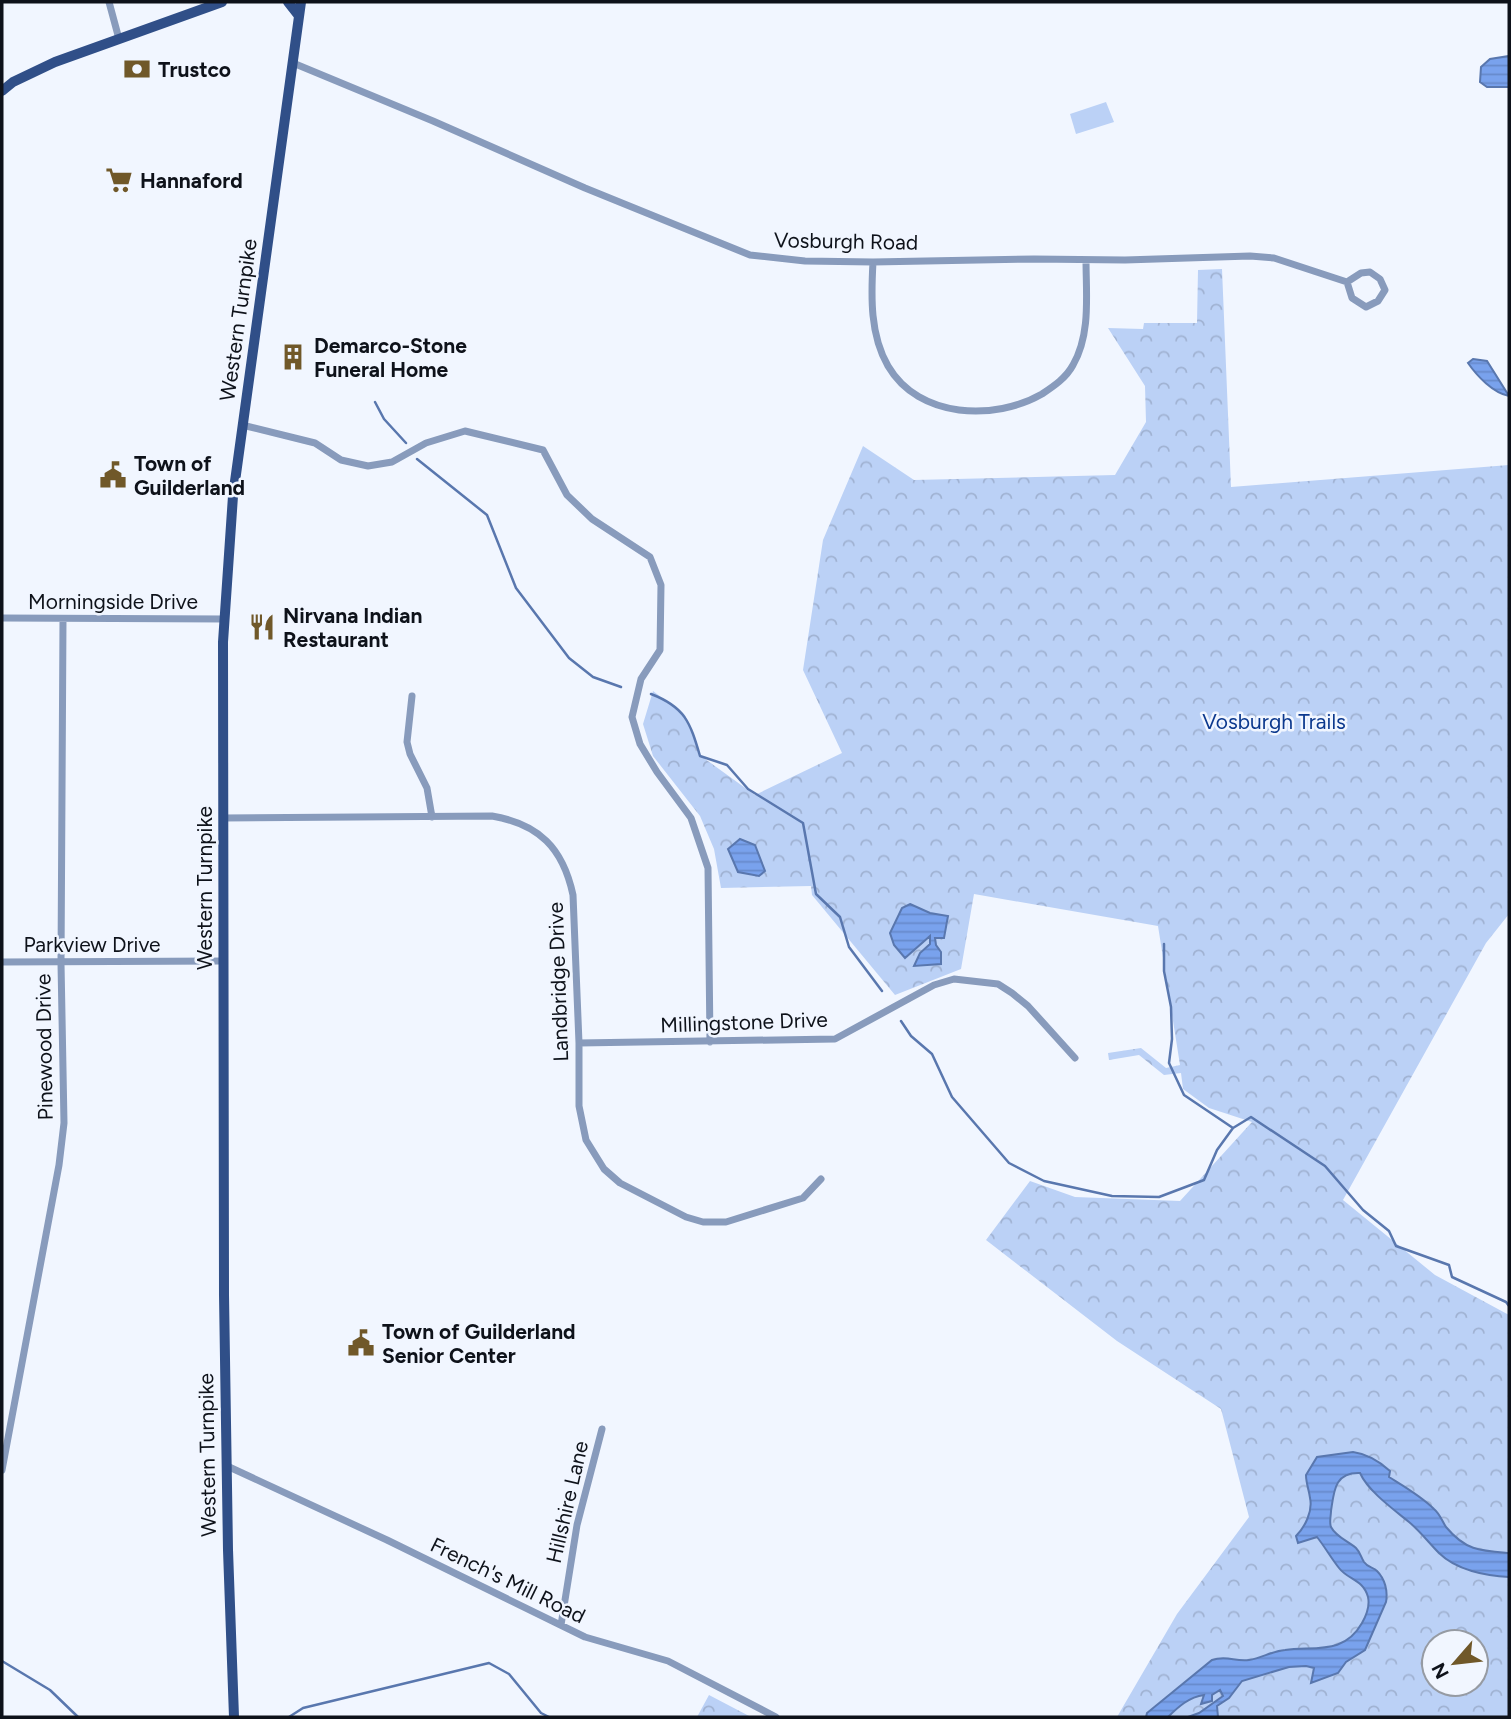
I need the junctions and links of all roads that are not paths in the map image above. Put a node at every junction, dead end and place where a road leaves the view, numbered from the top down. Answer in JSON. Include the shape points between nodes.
{"nodes":[{"id":1,"x":109,"y":2,"type":"edge"},
{"id":2,"x":222,"y":2,"type":"edge"},
{"id":3,"x":288,"y":2,"type":"edge"},
{"id":4,"x":301,"y":2,"type":"edge"},
{"id":5,"x":299,"y":16,"type":"junction"},
{"id":6,"x":119,"y":39,"type":"junction"},
{"id":7,"x":293,"y":63,"type":"junction"},
{"id":8,"x":2,"y":90,"type":"edge"},
{"id":9,"x":1086,"y":260,"type":"junction"},
{"id":10,"x":873,"y":262,"type":"junction"},
{"id":11,"x":1347,"y":282,"type":"junction"},
{"id":12,"x":242,"y":425,"type":"junction"},
{"id":13,"x":2,"y":618,"type":"edge"},
{"id":14,"x":63,"y":619,"type":"junction"},
{"id":15,"x":225,"y":619,"type":"junction"},
{"id":16,"x":412,"y":696,"type":"dead end"},
{"id":17,"x":432,"y":817,"type":"junction"},
{"id":18,"x":223,"y":818,"type":"junction"},
{"id":19,"x":224,"y":961,"type":"junction"},
{"id":20,"x":2,"y":962,"type":"edge"},
{"id":21,"x":61,"y":963,"type":"junction"},
{"id":22,"x":710,"y":1042,"type":"junction"},
{"id":23,"x":579,"y":1044,"type":"junction"},
{"id":24,"x":1075,"y":1058,"type":"dead end"},
{"id":25,"x":821,"y":1180,"type":"dead end"},
{"id":26,"x":602,"y":1429,"type":"dead end"},
{"id":27,"x":227,"y":1466,"type":"junction"},
{"id":28,"x":2,"y":1470,"type":"edge"},
{"id":29,"x":561,"y":1625,"type":"junction"},
{"id":30,"x":234,"y":1717,"type":"edge"},
{"id":31,"x":775,"y":1717,"type":"edge"}],
"edges":[{"from":1,"to":6,"type":"street"},
{"from":2,"to":6,"type":"main road"},
{"from":3,"to":5,"type":"main road"},
{"from":4,"to":5,"type":"main road","name":"Western Turnpike"},
{"from":5,"to":7,"type":"main road","name":"Western Turnpike"},
{"from":6,"to":8,"type":"main road","via":[[55,62]]},
{"from":7,"to":10,"type":"street","name":"Vosburgh Road","via":[[750,255]]},
{"from":7,"to":12,"type":"main road","name":"Western Turnpike"},
{"from":9,"to":10,"type":"street","name":"Vosburgh Road"},
{"from":9,"to":10,"type":"street","via":[[1086,321],[1073,367],[1053,387],[1028,402],[972,412],[921,397],[890,369],[874,326]]},
{"from":9,"to":11,"type":"street","name":"Vosburgh Road","via":[[1262,257]]},
{"from":11,"to":11,"type":"street","name":"Vosburgh Road","via":[[1352,298],[1366,306],[1378,302],[1385,290],[1370,272]]},
{"from":12,"to":15,"type":"main road","name":"Western Turnpike"},
{"from":12,"to":22,"type":"street","via":[[315,443],[341,460],[368,466],[392,462],[426,443],[465,431],[543,450],[567,495],[592,519],[650,557],[661,585],[660,650],[641,679],[632,717],[640,744],[691,818],[708,868]]},
{"from":13,"to":14,"type":"street","name":"Morningside Drive"},
{"from":14,"to":15,"type":"street","name":"Morningside Drive"},
{"from":14,"to":21,"type":"street","name":"Pinewood Drive"},
{"from":15,"to":18,"type":"main road","name":"Western Turnpike"},
{"from":16,"to":17,"type":"street","via":[[407,742],[427,788]]},
{"from":17,"to":18,"type":"street","name":"Landbridge Drive"},
{"from":17,"to":23,"type":"street","name":"Landbridge Drive","via":[[509,818],[527,825],[553,846],[573,895]]},
{"from":18,"to":19,"type":"main road","name":"Western Turnpike"},
{"from":19,"to":21,"type":"street","name":"Parkview Drive"},
{"from":19,"to":27,"type":"main road","name":"Western Turnpike"},
{"from":20,"to":21,"type":"street","name":"Parkview Drive"},
{"from":21,"to":28,"type":"street","name":"Pinewood Drive","via":[[64,1123]]},
{"from":22,"to":23,"type":"street","name":"Millingstone Drive"},
{"from":22,"to":24,"type":"street","name":"Millingstone Drive","via":[[835,1039],[923,990],[954,979],[998,984],[1012,993]]},
{"from":23,"to":25,"type":"street","name":"Landbridge Drive","via":[[582,1126],[593,1154],[620,1183],[686,1217],[726,1222],[803,1198]]},
{"from":26,"to":29,"type":"street","name":"Hillshire Lane","via":[[577,1525]]},
{"from":27,"to":29,"type":"street","name":"French's Mill Road"},
{"from":27,"to":30,"type":"main road","name":"Western Turnpike"},
{"from":29,"to":31,"type":"street","name":"French's Mill Road","via":[[585,1637],[668,1661]]}]}
